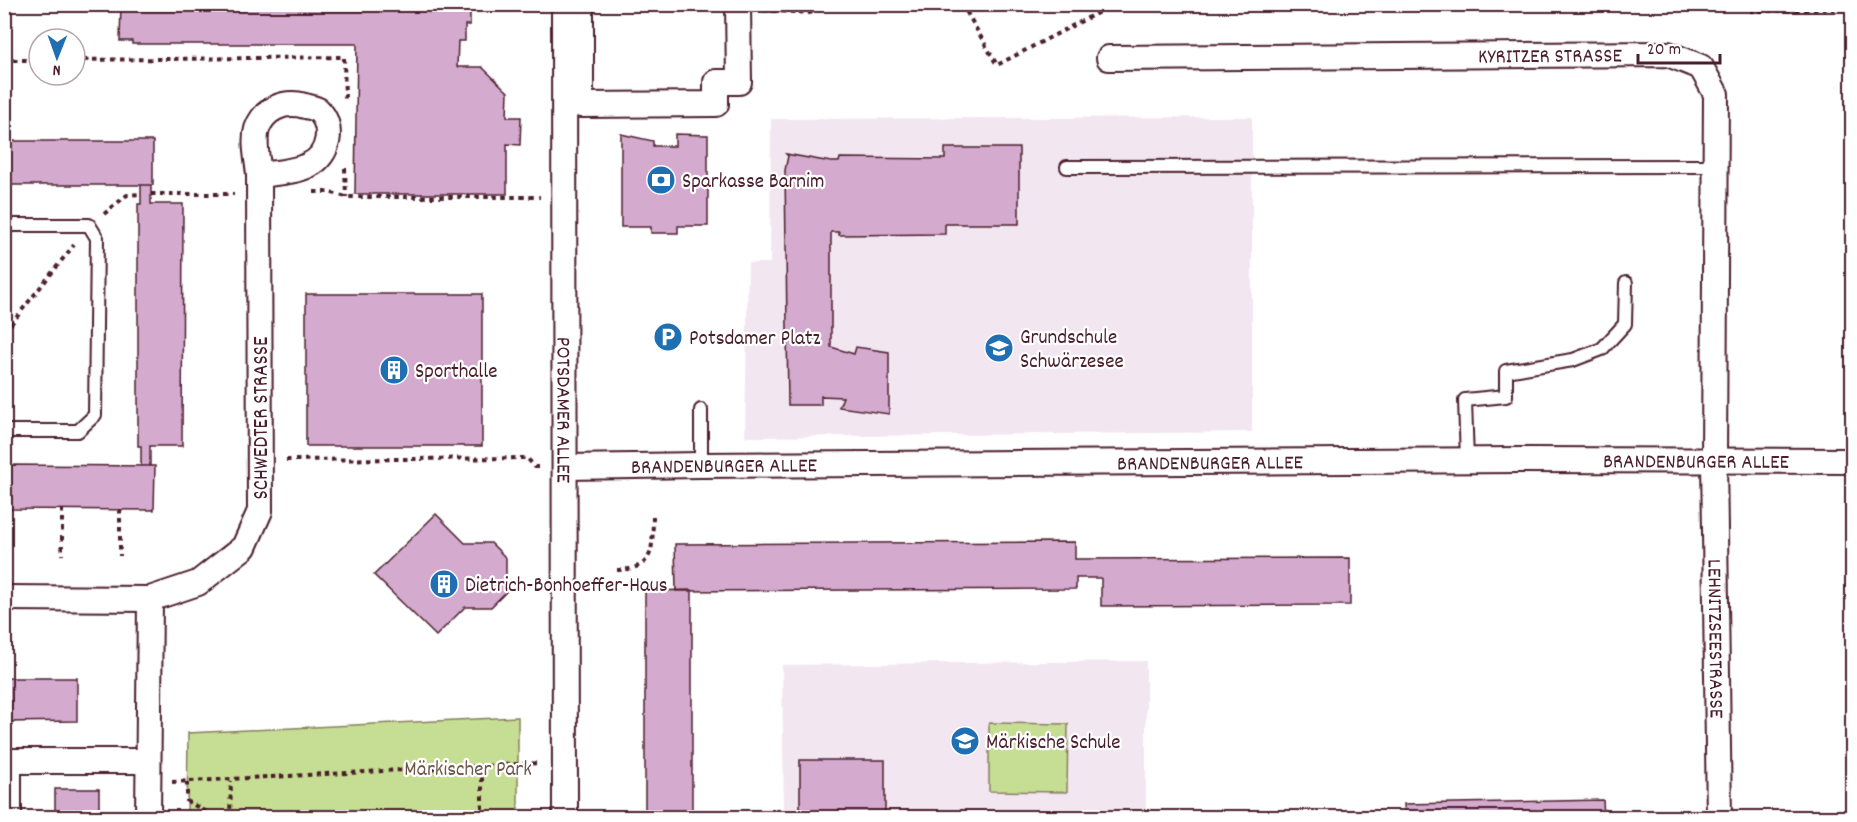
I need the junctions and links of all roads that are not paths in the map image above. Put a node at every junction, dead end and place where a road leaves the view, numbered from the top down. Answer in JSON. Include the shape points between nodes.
{"nodes":[{"id":1,"x":564,"y":4,"type":"edge"},
{"id":2,"x":581,"y":4,"type":"edge"},
{"id":3,"x":738,"y":7,"type":"edge"},
{"id":4,"x":1109,"y":58,"type":"dead end"},
{"id":5,"x":1715,"y":166,"type":"junction"},
{"id":6,"x":1068,"y":167,"type":"dead end"},
{"id":7,"x":259,"y":184,"type":"road end"},
{"id":8,"x":4,"y":225,"type":"edge"},
{"id":9,"x":1626,"y":283,"type":"dead end"},
{"id":10,"x":701,"y":410,"type":"dead end"},
{"id":11,"x":4,"y":431,"type":"edge"},
{"id":12,"x":1467,"y":460,"type":"junction"},
{"id":13,"x":1714,"y":460,"type":"junction"},
{"id":14,"x":1852,"y":461,"type":"edge"},
{"id":15,"x":701,"y":465,"type":"junction"},
{"id":16,"x":566,"y":467,"type":"junction"},
{"id":17,"x":4,"y":598,"type":"edge"},
{"id":18,"x":150,"y":599,"type":"junction"},
{"id":19,"x":7,"y":761,"type":"edge"},
{"id":20,"x":148,"y":772,"type":"junction"},
{"id":21,"x":9,"y":818,"type":"edge"},
{"id":22,"x":148,"y":818,"type":"edge"},
{"id":23,"x":565,"y":818,"type":"edge"},
{"id":24,"x":1719,"y":818,"type":"edge"}],
"edges":[{"from":1,"to":16,"type":"street","name":"POTSDAMER ALLEE"},
{"from":2,"to":3,"type":"street","via":[[581,105],[716,104],[716,82],[739,82]]},
{"from":4,"to":5,"type":"street","name":"KYRITZER STRASSE","via":[[1668,54],[1701,67],[1716,94]]},
{"from":5,"to":6,"type":"lane"},
{"from":5,"to":13,"type":"street","name":"KYRITZER STRASSE"},
{"from":7,"to":18,"type":"street","name":"SCHWEDTER STRASSE","via":[[260,511],[244,547],[198,583]]},
{"from":8,"to":11,"type":"lane","via":[[89,225],[97,238],[95,415],[78,431]]},
{"from":9,"to":12,"type":"lane","via":[[1625,324],[1602,349],[1573,360],[1506,371],[1506,396],[1465,400]]},
{"from":10,"to":15,"type":"lane"},
{"from":12,"to":13,"type":"street","name":"BRANDENBURGER ALLEE"},
{"from":12,"to":15,"type":"street","name":"BRANDENBURGER ALLEE"},
{"from":13,"to":14,"type":"street","name":"BRANDENBURGER ALLEE"},
{"from":13,"to":24,"type":"street","name":"LEHNITZSEESTRASSE"},
{"from":15,"to":16,"type":"street","name":"BRANDENBURGER ALLEE"},
{"from":16,"to":23,"type":"street","name":"POTSDAMER ALLEE"},
{"from":17,"to":18,"type":"street","name":"SCHWEDTER STRASSE"},
{"from":18,"to":20,"type":"street"},
{"from":19,"to":20,"type":"street"},
{"from":19,"to":21,"type":"street"},
{"from":20,"to":22,"type":"street"}]}
